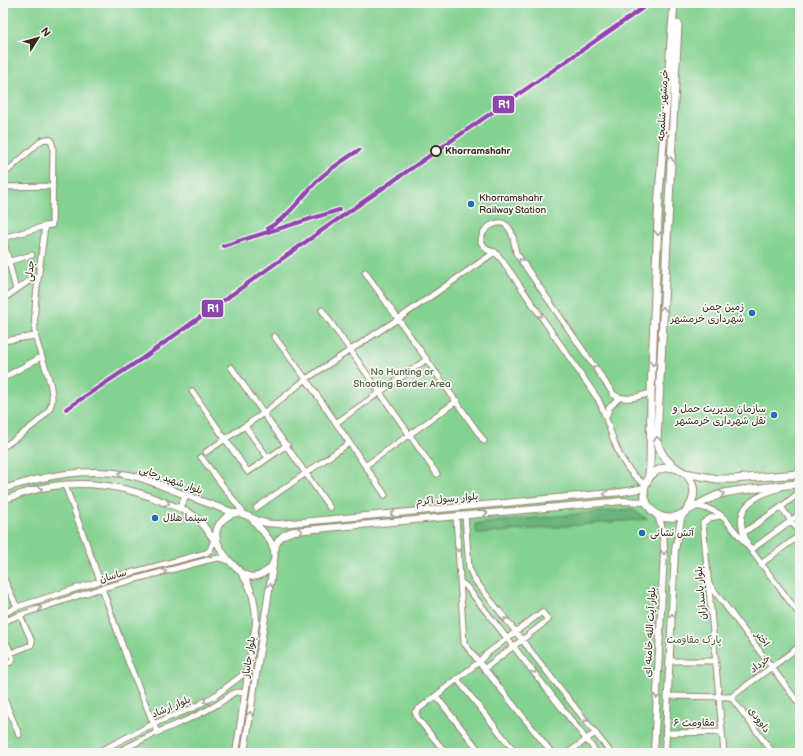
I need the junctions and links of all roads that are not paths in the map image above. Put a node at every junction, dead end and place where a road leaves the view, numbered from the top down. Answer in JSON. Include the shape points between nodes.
{"nodes":[{"id":1,"x":674,"y":3,"type":"edge"},
{"id":2,"x":678,"y":3,"type":"edge"},
{"id":3,"x":676,"y":12,"type":"junction"},
{"id":4,"x":3,"y":174,"type":"edge"},
{"id":5,"x":53,"y":186,"type":"junction"},
{"id":6,"x":3,"y":187,"type":"edge"},
{"id":7,"x":46,"y":226,"type":"junction"},
{"id":8,"x":3,"y":238,"type":"edge"},
{"id":9,"x":495,"y":252,"type":"junction"},
{"id":10,"x":32,"y":255,"type":"dead end"},
{"id":11,"x":9,"y":261,"type":"junction"},
{"id":12,"x":3,"y":263,"type":"edge"},
{"id":13,"x":365,"y":272,"type":"dead end"},
{"id":14,"x":38,"y":278,"type":"junction"},
{"id":15,"x":16,"y":290,"type":"junction"},
{"id":16,"x":3,"y":299,"type":"edge"},
{"id":17,"x":322,"y":310,"type":"dead end"},
{"id":18,"x":398,"y":319,"type":"junction"},
{"id":19,"x":35,"y":336,"type":"junction"},
{"id":20,"x":274,"y":336,"type":"dead end"},
{"id":21,"x":3,"y":341,"type":"edge"},
{"id":22,"x":351,"y":350,"type":"junction"},
{"id":23,"x":41,"y":357,"type":"junction"},
{"id":24,"x":427,"y":359,"type":"junction"},
{"id":25,"x":231,"y":367,"type":"dead end"},
{"id":26,"x":3,"y":378,"type":"edge"},
{"id":27,"x":306,"y":379,"type":"junction"},
{"id":28,"x":192,"y":391,"type":"dead end"},
{"id":29,"x":380,"y":392,"type":"junction"},
{"id":30,"x":651,"y":393,"type":"junction"},
{"id":31,"x":619,"y":398,"type":"junction"},
{"id":32,"x":457,"y":400,"type":"junction"},
{"id":33,"x":264,"y":413,"type":"junction"},
{"id":34,"x":606,"y":418,"type":"junction"},
{"id":35,"x":336,"y":423,"type":"junction"},
{"id":36,"x":245,"y":426,"type":"junction"},
{"id":37,"x":410,"y":435,"type":"junction"},
{"id":38,"x":226,"y":439,"type":"junction"},
{"id":39,"x":484,"y":441,"type":"dead end"},
{"id":40,"x":349,"y":443,"type":"junction"},
{"id":41,"x":287,"y":445,"type":"junction"},
{"id":42,"x":3,"y":447,"type":"edge"},
{"id":43,"x":206,"y":452,"type":"dead end"},
{"id":44,"x":201,"y":457,"type":"dead end"},
{"id":45,"x":268,"y":458,"type":"junction"},
{"id":46,"x":365,"y":466,"type":"junction"},
{"id":47,"x":681,"y":471,"type":"junction"},
{"id":48,"x":307,"y":474,"type":"junction"},
{"id":49,"x":437,"y":474,"type":"dead end"},
{"id":50,"x":800,"y":474,"type":"edge"},
{"id":51,"x":646,"y":484,"type":"junction"},
{"id":52,"x":800,"y":484,"type":"edge"},
{"id":53,"x":65,"y":485,"type":"junction"},
{"id":54,"x":791,"y":485,"type":"junction"},
{"id":55,"x":3,"y":489,"type":"edge"},
{"id":56,"x":800,"y":492,"type":"edge"},
{"id":57,"x":186,"y":495,"type":"junction"},
{"id":58,"x":385,"y":495,"type":"dead end"},
{"id":59,"x":3,"y":500,"type":"edge"},
{"id":60,"x":646,"y":502,"type":"junction"},
{"id":61,"x":695,"y":506,"type":"junction"},
{"id":62,"x":781,"y":507,"type":"junction"},
{"id":63,"x":256,"y":508,"type":"dead end"},
{"id":64,"x":330,"y":508,"type":"dead end"},
{"id":65,"x":180,"y":509,"type":"junction"},
{"id":66,"x":444,"y":509,"type":"junction"},
{"id":67,"x":686,"y":512,"type":"junction"},
{"id":68,"x":236,"y":513,"type":"junction"},
{"id":69,"x":657,"y":514,"type":"junction"},
{"id":70,"x":800,"y":514,"type":"edge"},
{"id":71,"x":245,"y":515,"type":"junction"},
{"id":72,"x":466,"y":515,"type":"junction"},
{"id":73,"x":456,"y":516,"type":"junction"},
{"id":74,"x":720,"y":516,"type":"junction"},
{"id":75,"x":445,"y":517,"type":"junction"},
{"id":76,"x":252,"y":518,"type":"junction"},
{"id":77,"x":791,"y":521,"type":"junction"},
{"id":78,"x":743,"y":533,"type":"junction"},
{"id":79,"x":457,"y":534,"type":"junction"},
{"id":80,"x":467,"y":534,"type":"junction"},
{"id":81,"x":800,"y":534,"type":"edge"},
{"id":82,"x":214,"y":540,"type":"junction"},
{"id":83,"x":220,"y":548,"type":"junction"},
{"id":84,"x":751,"y":550,"type":"junction"},
{"id":85,"x":274,"y":553,"type":"junction"},
{"id":86,"x":230,"y":561,"type":"junction"},
{"id":87,"x":273,"y":563,"type":"junction"},
{"id":88,"x":761,"y":564,"type":"junction"},
{"id":89,"x":241,"y":573,"type":"junction"},
{"id":90,"x":3,"y":577,"type":"edge"},
{"id":91,"x":474,"y":579,"type":"junction"},
{"id":92,"x":100,"y":581,"type":"junction"},
{"id":93,"x":460,"y":582,"type":"junction"},
{"id":94,"x":709,"y":584,"type":"junction"},
{"id":95,"x":466,"y":586,"type":"junction"},
{"id":96,"x":102,"y":588,"type":"junction"},
{"id":97,"x":17,"y":607,"type":"junction"},
{"id":98,"x":3,"y":614,"type":"edge"},
{"id":99,"x":20,"y":614,"type":"junction"},
{"id":100,"x":800,"y":615,"type":"edge"},
{"id":101,"x":3,"y":622,"type":"edge"},
{"id":102,"x":515,"y":632,"type":"junction"},
{"id":103,"x":507,"y":638,"type":"junction"},
{"id":104,"x":521,"y":640,"type":"junction"},
{"id":105,"x":3,"y":644,"type":"edge"},
{"id":106,"x":514,"y":646,"type":"junction"},
{"id":107,"x":800,"y":646,"type":"edge"},
{"id":108,"x":11,"y":653,"type":"junction"},
{"id":109,"x":669,"y":661,"type":"junction"},
{"id":110,"x":716,"y":661,"type":"junction"},
{"id":111,"x":479,"y":662,"type":"junction"},
{"id":112,"x":3,"y":665,"type":"edge"},
{"id":113,"x":772,"y":667,"type":"junction"},
{"id":114,"x":484,"y":669,"type":"junction"},
{"id":115,"x":249,"y":670,"type":"junction"},
{"id":116,"x":457,"y":680,"type":"junction"},
{"id":117,"x":560,"y":689,"type":"junction"},
{"id":118,"x":245,"y":694,"type":"junction"},
{"id":119,"x":552,"y":695,"type":"junction"},
{"id":120,"x":3,"y":696,"type":"edge"},
{"id":121,"x":436,"y":696,"type":"junction"},
{"id":122,"x":667,"y":696,"type":"junction"},
{"id":123,"x":718,"y":697,"type":"junction"},
{"id":124,"x":731,"y":698,"type":"junction"},
{"id":125,"x":800,"y":705,"type":"edge"},
{"id":126,"x":153,"y":724,"type":"junction"},
{"id":127,"x":157,"y":732,"type":"junction"},
{"id":128,"x":722,"y":732,"type":"junction"},
{"id":129,"x":595,"y":733,"type":"junction"},
{"id":130,"x":666,"y":733,"type":"junction"},
{"id":131,"x":19,"y":735,"type":"dead end"},
{"id":132,"x":587,"y":739,"type":"junction"},
{"id":133,"x":96,"y":753,"type":"edge"},
{"id":134,"x":115,"y":753,"type":"edge"},
{"id":135,"x":236,"y":753,"type":"edge"},
{"id":136,"x":244,"y":753,"type":"edge"},
{"id":137,"x":446,"y":753,"type":"edge"},
{"id":138,"x":481,"y":753,"type":"edge"},
{"id":139,"x":516,"y":753,"type":"edge"},
{"id":140,"x":552,"y":753,"type":"edge"},
{"id":141,"x":568,"y":753,"type":"edge"},
{"id":142,"x":598,"y":753,"type":"edge"},
{"id":143,"x":611,"y":753,"type":"edge"},
{"id":144,"x":654,"y":753,"type":"edge"},
{"id":145,"x":665,"y":753,"type":"edge"},
{"id":146,"x":724,"y":753,"type":"edge"},
{"id":147,"x":773,"y":753,"type":"edge"}],
"edges":[{"from":1,"to":3,"type":"highway"},
{"from":2,"to":3,"type":"highway"},
{"from":3,"to":30,"type":"highway","name":"خرمشهر - شلمچه","one_way":true,"via":[[659,194]]},
{"from":47,"to":3,"type":"highway","name":"خرمشهر - شلمچه","one_way":true,"via":[[671,465],[657,439]]},
{"from":4,"to":5,"type":"street","name":"جدلی","via":[[47,138],[51,140],[53,147]]},
{"from":5,"to":6,"type":"street"},
{"from":5,"to":7,"type":"street","name":"جدلی","via":[[52,226]]},
{"from":7,"to":8,"type":"street"},
{"from":7,"to":14,"type":"street","name":"جدلی"},
{"from":8,"to":11,"type":"street"},
{"from":9,"to":18,"type":"street"},
{"from":31,"to":9,"type":"street","one_way":true,"via":[[609,388],[516,253],[512,232],[507,224],[502,222],[496,223],[482,236],[481,242],[487,250]]},
{"from":9,"to":34,"type":"street","one_way":true,"via":[[598,399]]},
{"from":10,"to":11,"type":"street"},
{"from":11,"to":12,"type":"street"},
{"from":11,"to":15,"type":"street"},
{"from":13,"to":18,"type":"street"},
{"from":14,"to":15,"type":"street"},
{"from":14,"to":19,"type":"street","name":"جدلی"},
{"from":15,"to":16,"type":"street"},
{"from":17,"to":22,"type":"street"},
{"from":18,"to":22,"type":"street"},
{"from":18,"to":24,"type":"street"},
{"from":19,"to":21,"type":"street"},
{"from":19,"to":23,"type":"street","name":"جدلی"},
{"from":20,"to":27,"type":"street"},
{"from":22,"to":27,"type":"street"},
{"from":22,"to":29,"type":"street"},
{"from":23,"to":26,"type":"street"},
{"from":23,"to":42,"type":"street","name":"جدلی","via":[[53,398],[49,409]]},
{"from":24,"to":29,"type":"street"},
{"from":24,"to":32,"type":"street"},
{"from":25,"to":33,"type":"street"},
{"from":27,"to":33,"type":"street"},
{"from":27,"to":35,"type":"street"},
{"from":28,"to":38,"type":"street"},
{"from":29,"to":35,"type":"street"},
{"from":29,"to":37,"type":"street"},
{"from":30,"to":31,"type":"street","via":[[630,399]]},
{"from":30,"to":51,"type":"highway","name":"خرمشهر - شلمچه","via":[[650,466]]},
{"from":31,"to":34,"type":"street","via":[[609,408]]},
{"from":32,"to":37,"type":"street"},
{"from":32,"to":39,"type":"street"},
{"from":33,"to":36,"type":"street"},
{"from":33,"to":41,"type":"street"},
{"from":34,"to":51,"type":"street","via":[[614,444],[627,469]]},
{"from":35,"to":40,"type":"street"},
{"from":36,"to":38,"type":"street"},
{"from":36,"to":45,"type":"street"},
{"from":37,"to":46,"type":"street"},
{"from":37,"to":49,"type":"street"},
{"from":38,"to":43,"type":"street"},
{"from":38,"to":45,"type":"street","via":[[248,472]]},
{"from":40,"to":46,"type":"street"},
{"from":40,"to":48,"type":"street"},
{"from":41,"to":45,"type":"street"},
{"from":41,"to":48,"type":"street"},
{"from":44,"to":71,"type":"street"},
{"from":46,"to":58,"type":"street"},
{"from":47,"to":50,"type":"highway","via":[[717,479]]},
{"from":47,"to":51,"type":"highway","via":[[664,468],[652,474]]},
{"from":47,"to":67,"type":"highway","via":[[693,484],[694,491],[694,498]]},
{"from":48,"to":63,"type":"street"},
{"from":48,"to":64,"type":"street"},
{"from":51,"to":60,"type":"highway"},
{"from":51,"to":66,"type":"main road","name":"بلوار رسول اکرم","one_way":true,"via":[[622,492]]},
{"from":52,"to":54,"type":"highway"},
{"from":59,"to":53,"type":"main road","one_way":true,"via":[[31,491]]},
{"from":53,"to":65,"type":"main road","one_way":true,"via":[[124,488],[146,494]]},
{"from":53,"to":92,"type":"street"},
{"from":61,"to":54,"type":"highway","one_way":true,"via":[[724,493]]},
{"from":54,"to":78,"type":"street","via":[[763,493],[745,507],[741,521]]},
{"from":57,"to":55,"type":"main road","name":"بلوار شهید رجایی","one_way":true,"via":[[129,475],[103,472],[51,475]]},
{"from":56,"to":62,"type":"street"},
{"from":57,"to":65,"type":"main road"},
{"from":57,"to":68,"type":"main road","name":"بلوار شهید رجایی"},
{"from":60,"to":69,"type":"highway"},
{"from":72,"to":60,"type":"main road","name":"بلوار رسول اکرم","one_way":true,"via":[[623,501]]},
{"from":61,"to":67,"type":"highway"},
{"from":61,"to":74,"type":"street"},
{"from":62,"to":77,"type":"street"},
{"from":62,"to":78,"type":"street"},
{"from":65,"to":82,"type":"main road","via":[[198,519]]},
{"from":66,"to":75,"type":"main road"},
{"from":66,"to":76,"type":"main road","name":"بلوار رسول اکرم","one_way":true,"via":[[280,524]]},
{"from":67,"to":69,"type":"highway","via":[[673,518]]},
{"from":109,"to":67,"type":"main road","name":"بلوار آیت الله خامنه ای","one_way":true,"via":[[675,550],[681,519]]},
{"from":68,"to":71,"type":"main road"},
{"from":68,"to":83,"type":"main road","via":[[224,519],[217,529],[216,536]]},
{"from":69,"to":144,"type":"main road","name":"بلوار آیت الله خامنه ای","one_way":true,"via":[[664,534],[664,551]]},
{"from":70,"to":77,"type":"street"},
{"from":71,"to":76,"type":"main road"},
{"from":72,"to":73,"type":"main road","name":"بلوار رسول اکرم"},
{"from":72,"to":80,"type":"street"},
{"from":73,"to":75,"type":"main road","name":"بلوار رسول اکرم"},
{"from":73,"to":79,"type":"street"},
{"from":74,"to":84,"type":"street"},
{"from":74,"to":94,"type":"street","name":"بلوار پاسداران","via":[[703,523]]},
{"from":85,"to":75,"type":"main road","name":"بلوار رسول اکرم","one_way":true,"via":[[279,538],[294,531]]},
{"from":76,"to":85,"type":"main road","via":[[273,546]]},
{"from":77,"to":81,"type":"street"},
{"from":77,"to":84,"type":"street"},
{"from":78,"to":84,"type":"street"},
{"from":79,"to":80,"type":"street"},
{"from":79,"to":93,"type":"street","one_way":true},
{"from":80,"to":91,"type":"street","via":[[469,568]]},
{"from":81,"to":88,"type":"street"},
{"from":82,"to":83,"type":"main road"},
{"from":82,"to":92,"type":"street","name":"ساسان","via":[[206,553]]},
{"from":83,"to":86,"type":"main road"},
{"from":84,"to":88,"type":"street"},
{"from":85,"to":87,"type":"main road"},
{"from":86,"to":89,"type":"main road"},
{"from":96,"to":86,"type":"street","name":"ساسان","one_way":true,"via":[[208,560],[219,558]]},
{"from":87,"to":89,"type":"main road","via":[[258,576],[246,576]]},
{"from":136,"to":87,"type":"main road","name":"بلوار جانباز","one_way":true},
{"from":88,"to":100,"type":"street"},
{"from":89,"to":115,"type":"main road","name":"بلوار جانباز","via":[[250,588],[256,612]]},
{"from":90,"to":97,"type":"street"},
{"from":91,"to":95,"type":"street"},
{"from":102,"to":91,"type":"street","one_way":true},
{"from":92,"to":97,"type":"street","name":"ساسان"},
{"from":93,"to":95,"type":"street"},
{"from":93,"to":111,"type":"street","via":[[464,643]]},
{"from":94,"to":110,"type":"street","name":"بلوار پاسداران"},
{"from":94,"to":113,"type":"street","name":"اختر"},
{"from":95,"to":103,"type":"street"},
{"from":99,"to":96,"type":"street","name":"ساسان","one_way":true},
{"from":96,"to":126,"type":"street"},
{"from":97,"to":98,"type":"street","name":"ساسان"},
{"from":99,"to":101,"type":"street","name":"ساسان"},
{"from":99,"to":108,"type":"street","via":[[32,642]]},
{"from":102,"to":103,"type":"street"},
{"from":102,"to":104,"type":"street"},
{"from":102,"to":104,"type":"street","via":[[542,612],[548,620]]},
{"from":103,"to":106,"type":"street"},
{"from":103,"to":111,"type":"street"},
{"from":104,"to":106,"type":"street"},
{"from":104,"to":117,"type":"street"},
{"from":105,"to":108,"type":"street","via":[[7,644]]},
{"from":106,"to":114,"type":"street"},
{"from":106,"to":119,"type":"street","one_way":true},
{"from":107,"to":113,"type":"street","name":"خرداد"},
{"from":108,"to":112,"type":"street","via":[[12,661]]},
{"from":109,"to":110,"type":"street"},
{"from":109,"to":122,"type":"main road","name":"بلوار آیت الله خامنه ای"},
{"from":110,"to":123,"type":"street","name":"بلوار پاسداران"},
{"from":111,"to":114,"type":"street"},
{"from":111,"to":116,"type":"street"},
{"from":113,"to":124,"type":"street","name":"خرداد"},
{"from":113,"to":125,"type":"street","name":"اختر"},
{"from":114,"to":140,"type":"street"},
{"from":115,"to":118,"type":"main road","name":"بلوار جانباز"},
{"from":115,"to":126,"type":"street","name":"بلوار ارشاد","one_way":true,"via":[[216,695],[193,708]]},
{"from":116,"to":121,"type":"street"},
{"from":116,"to":139,"type":"street"},
{"from":117,"to":119,"type":"street"},
{"from":129,"to":117,"type":"street","one_way":true},
{"from":118,"to":127,"type":"street","name":"بلوار ارشاد","via":[[236,692],[197,716]]},
{"from":118,"to":135,"type":"main road","name":"بلوار جانباز"},
{"from":119,"to":132,"type":"street"},
{"from":120,"to":131,"type":"street"},
{"from":121,"to":137,"type":"street","via":[[415,712]]},
{"from":121,"to":138,"type":"street"},
{"from":122,"to":123,"type":"street"},
{"from":122,"to":130,"type":"main road","name":"بلوار آیت الله خامنه ای"},
{"from":123,"to":124,"type":"street"},
{"from":123,"to":128,"type":"street","name":"بلوار پاسداران"},
{"from":124,"to":147,"type":"street","name":"داوودی"},
{"from":126,"to":127,"type":"street"},
{"from":126,"to":133,"type":"street","name":"بلوار ارشاد"},
{"from":127,"to":134,"type":"street","name":"بلوار ارشاد"},
{"from":128,"to":130,"type":"street","name":"مقاومت ۶"},
{"from":128,"to":146,"type":"street","name":"بلوار پاسداران"},
{"from":129,"to":132,"type":"street"},
{"from":129,"to":143,"type":"street"},
{"from":130,"to":145,"type":"main road","name":"بلوار آیت الله خامنه ای"},
{"from":132,"to":141,"type":"street"},
{"from":132,"to":142,"type":"street"}]}
